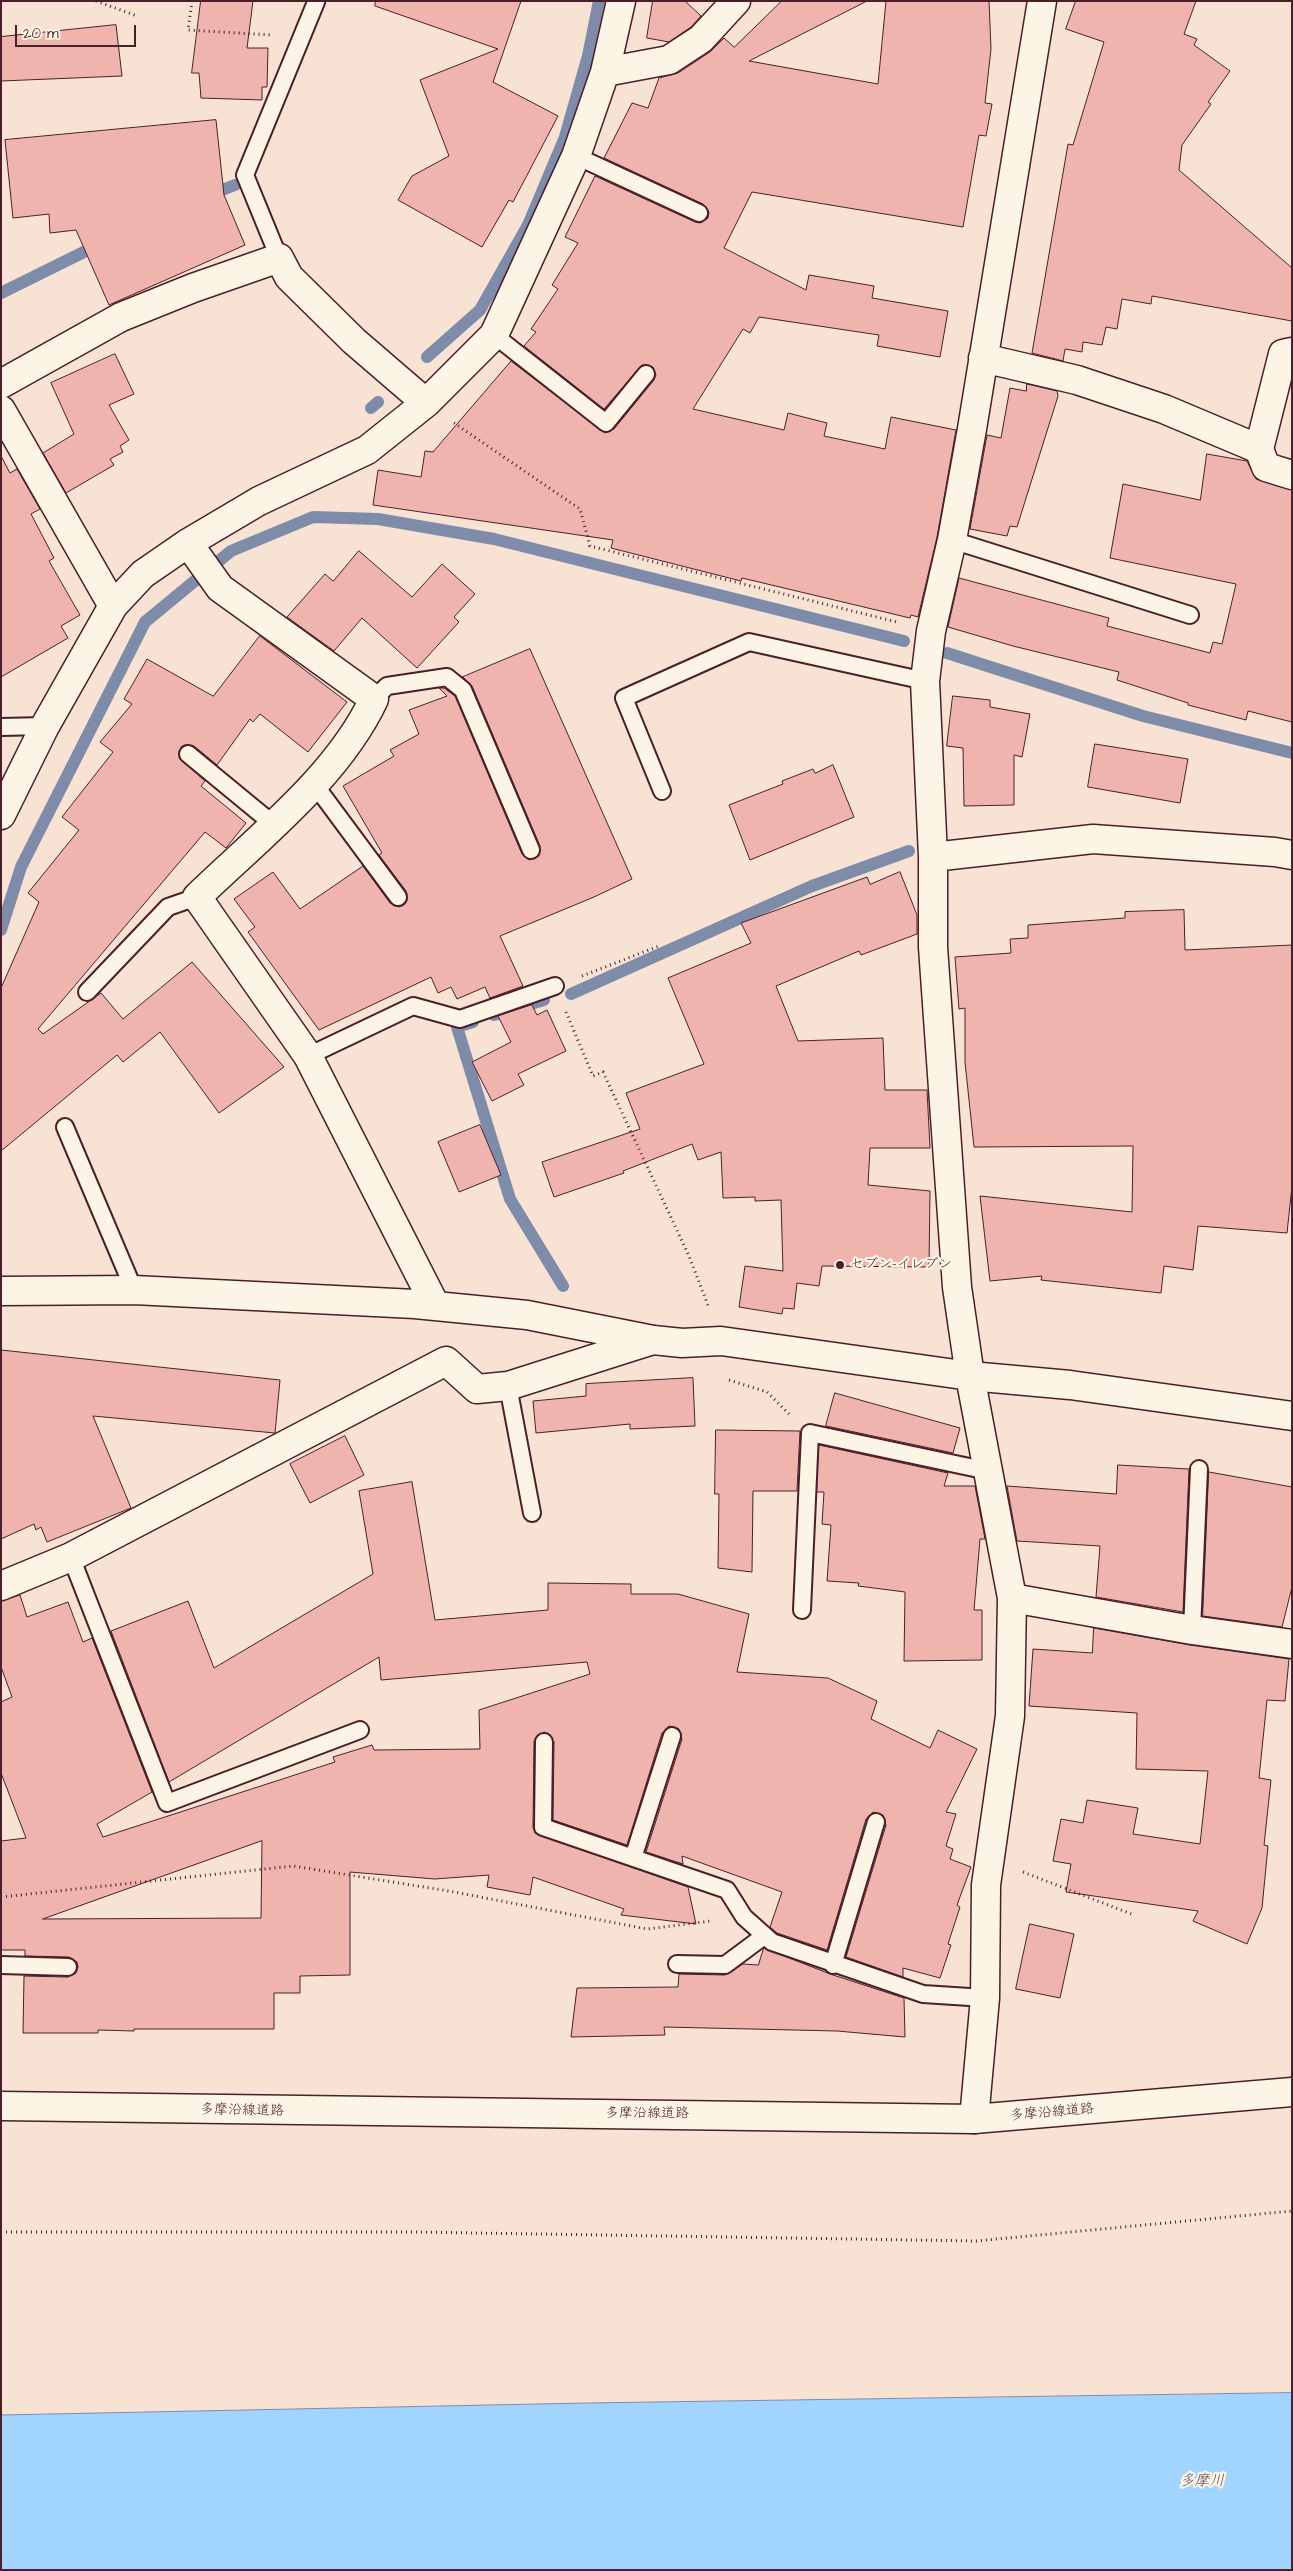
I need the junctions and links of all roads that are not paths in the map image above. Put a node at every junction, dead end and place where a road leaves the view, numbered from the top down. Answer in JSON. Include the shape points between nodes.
{"nodes":[{"id":1,"x":621,"y":1,"type":"edge"},
{"id":2,"x":736,"y":1,"type":"edge"},
{"id":3,"x":1042,"y":1,"type":"edge"},
{"id":4,"x":316,"y":2,"type":"edge"},
{"id":5,"x":606,"y":72,"type":"junction"},
{"id":6,"x":576,"y":156,"type":"junction"},
{"id":7,"x":699,"y":213,"type":"dead end"},
{"id":8,"x":279,"y":258,"type":"junction"},
{"id":9,"x":494,"y":335,"type":"junction"},
{"id":10,"x":1292,"y":352,"type":"edge"},
{"id":11,"x":983,"y":358,"type":"junction"},
{"id":12,"x":646,"y":374,"type":"dead end"},
{"id":13,"x":1,"y":384,"type":"edge"},
{"id":14,"x":426,"y":403,"type":"junction"},
{"id":15,"x":1,"y":410,"type":"edge"},
{"id":16,"x":1259,"y":449,"type":"junction"},
{"id":17,"x":1292,"y":475,"type":"edge"},
{"id":18,"x":952,"y":540,"type":"junction"},
{"id":19,"x":188,"y":543,"type":"junction"},
{"id":20,"x":113,"y":606,"type":"junction"},
{"id":21,"x":1190,"y":615,"type":"dead end"},
{"id":22,"x":925,"y":681,"type":"junction"},
{"id":23,"x":374,"y":699,"type":"junction"},
{"id":24,"x":45,"y":726,"type":"junction"},
{"id":25,"x":1,"y":727,"type":"edge"},
{"id":26,"x":188,"y":754,"type":"dead end"},
{"id":27,"x":316,"y":785,"type":"junction"},
{"id":28,"x":662,"y":791,"type":"dead end"},
{"id":29,"x":1,"y":815,"type":"edge"},
{"id":30,"x":273,"y":824,"type":"junction"},
{"id":31,"x":531,"y":850,"type":"dead end"},
{"id":32,"x":1292,"y":855,"type":"edge"},
{"id":33,"x":933,"y":857,"type":"junction"},
{"id":34,"x":197,"y":897,"type":"junction"},
{"id":35,"x":398,"y":897,"type":"dead end"},
{"id":36,"x":555,"y":986,"type":"road end"},
{"id":37,"x":87,"y":992,"type":"dead end"},
{"id":38,"x":308,"y":1056,"type":"junction"},
{"id":39,"x":65,"y":1127,"type":"dead end"},
{"id":40,"x":134,"y":1290,"type":"junction"},
{"id":41,"x":1,"y":1291,"type":"edge"},
{"id":42,"x":436,"y":1306,"type":"junction"},
{"id":43,"x":652,"y":1340,"type":"junction"},
{"id":44,"x":970,"y":1376,"type":"junction"},
{"id":45,"x":508,"y":1386,"type":"junction"},
{"id":46,"x":1292,"y":1416,"type":"edge"},
{"id":47,"x":1199,"y":1469,"type":"dead end"},
{"id":48,"x":988,"y":1471,"type":"junction"},
{"id":49,"x":532,"y":1513,"type":"dead end"},
{"id":50,"x":71,"y":1557,"type":"junction"},
{"id":51,"x":1,"y":1586,"type":"edge"},
{"id":52,"x":1012,"y":1598,"type":"junction"},
{"id":53,"x":802,"y":1610,"type":"dead end"},
{"id":54,"x":1192,"y":1630,"type":"junction"},
{"id":55,"x":1292,"y":1644,"type":"edge"},
{"id":56,"x":360,"y":1730,"type":"dead end"},
{"id":57,"x":672,"y":1736,"type":"dead end"},
{"id":58,"x":544,"y":1742,"type":"dead end"},
{"id":59,"x":876,"y":1822,"type":"dead end"},
{"id":60,"x":633,"y":1858,"type":"junction"},
{"id":61,"x":764,"y":1936,"type":"junction"},
{"id":62,"x":1,"y":1964,"type":"edge"},
{"id":63,"x":677,"y":1964,"type":"dead end"},
{"id":64,"x":833,"y":1965,"type":"junction"},
{"id":65,"x":68,"y":1967,"type":"dead end"},
{"id":66,"x":985,"y":1998,"type":"junction"},
{"id":67,"x":1292,"y":2092,"type":"edge"},
{"id":68,"x":1,"y":2106,"type":"edge"},
{"id":69,"x":974,"y":2119,"type":"junction"}],
"edges":[{"from":1,"to":5,"type":"street"},
{"from":2,"to":5,"type":"street","via":[[701,39],[669,60]]},
{"from":3,"to":11,"type":"street"},
{"from":4,"to":8,"type":"lane","via":[[245,175]]},
{"from":5,"to":6,"type":"street"},
{"from":6,"to":7,"type":"lane"},
{"from":6,"to":9,"type":"street"},
{"from":8,"to":13,"type":"street","via":[[121,317]]},
{"from":8,"to":14,"type":"street","via":[[289,277],[354,341]]},
{"from":9,"to":12,"type":"lane","via":[[606,423]]},
{"from":9,"to":14,"type":"street"},
{"from":10,"to":16,"type":"street","via":[[1283,354]]},
{"from":11,"to":16,"type":"street","via":[[1077,380],[1155,406]]},
{"from":11,"to":18,"type":"street"},
{"from":14,"to":19,"type":"street","via":[[367,450],[260,501]]},
{"from":15,"to":20,"type":"street"},
{"from":16,"to":17,"type":"street","via":[[1266,467]]},
{"from":18,"to":21,"type":"lane"},
{"from":18,"to":22,"type":"street","via":[[931,631]]},
{"from":19,"to":20,"type":"street","via":[[143,574]]},
{"from":19,"to":23,"type":"street","via":[[220,588]]},
{"from":20,"to":24,"type":"street"},
{"from":22,"to":28,"type":"lane","via":[[749,642],[624,698]]},
{"from":22,"to":33,"type":"street"},
{"from":23,"to":27,"type":"street","via":[[364,720]]},
{"from":23,"to":31,"type":"lane","via":[[387,686],[447,677],[463,690]]},
{"from":24,"to":25,"type":"lane"},
{"from":24,"to":29,"type":"street"},
{"from":26,"to":30,"type":"lane"},
{"from":27,"to":30,"type":"street"},
{"from":27,"to":35,"type":"lane"},
{"from":30,"to":34,"type":"street"},
{"from":32,"to":33,"type":"street","via":[[1093,839]]},
{"from":33,"to":44,"type":"street","via":[[933,948],[956,1268]]},
{"from":34,"to":37,"type":"lane","via":[[168,907]]},
{"from":34,"to":38,"type":"street"},
{"from":36,"to":38,"type":"lane","via":[[460,1019],[413,1006]]},
{"from":38,"to":42,"type":"street"},
{"from":39,"to":40,"type":"lane"},
{"from":40,"to":41,"type":"street"},
{"from":40,"to":42,"type":"street"},
{"from":42,"to":43,"type":"street","via":[[527,1315]]},
{"from":43,"to":44,"type":"street","via":[[682,1343],[721,1341]]},
{"from":43,"to":45,"type":"street"},
{"from":44,"to":46,"type":"street","via":[[1070,1385]]},
{"from":44,"to":48,"type":"street"},
{"from":45,"to":49,"type":"lane"},
{"from":45,"to":50,"type":"street","via":[[477,1389],[446,1361]]},
{"from":47,"to":54,"type":"lane"},
{"from":48,"to":52,"type":"street"},
{"from":48,"to":53,"type":"lane","via":[[810,1433]]},
{"from":50,"to":51,"type":"street"},
{"from":50,"to":56,"type":"lane","via":[[167,1803]]},
{"from":52,"to":54,"type":"street"},
{"from":52,"to":66,"type":"street","via":[[1010,1716],[986,1885]]},
{"from":54,"to":55,"type":"street"},
{"from":57,"to":60,"type":"lane"},
{"from":58,"to":60,"type":"lane","via":[[543,1827]]},
{"from":59,"to":64,"type":"lane"},
{"from":60,"to":61,"type":"lane","via":[[727,1890],[744,1917]]},
{"from":61,"to":63,"type":"lane","via":[[725,1965]]},
{"from":61,"to":64,"type":"lane"},
{"from":62,"to":65,"type":"lane"},
{"from":64,"to":66,"type":"lane","via":[[923,1994]]},
{"from":66,"to":69,"type":"street"},
{"from":67,"to":69,"type":"street","name":"多摩沿線道路"},
{"from":68,"to":69,"type":"street","name":"多摩沿線道路"}]}
